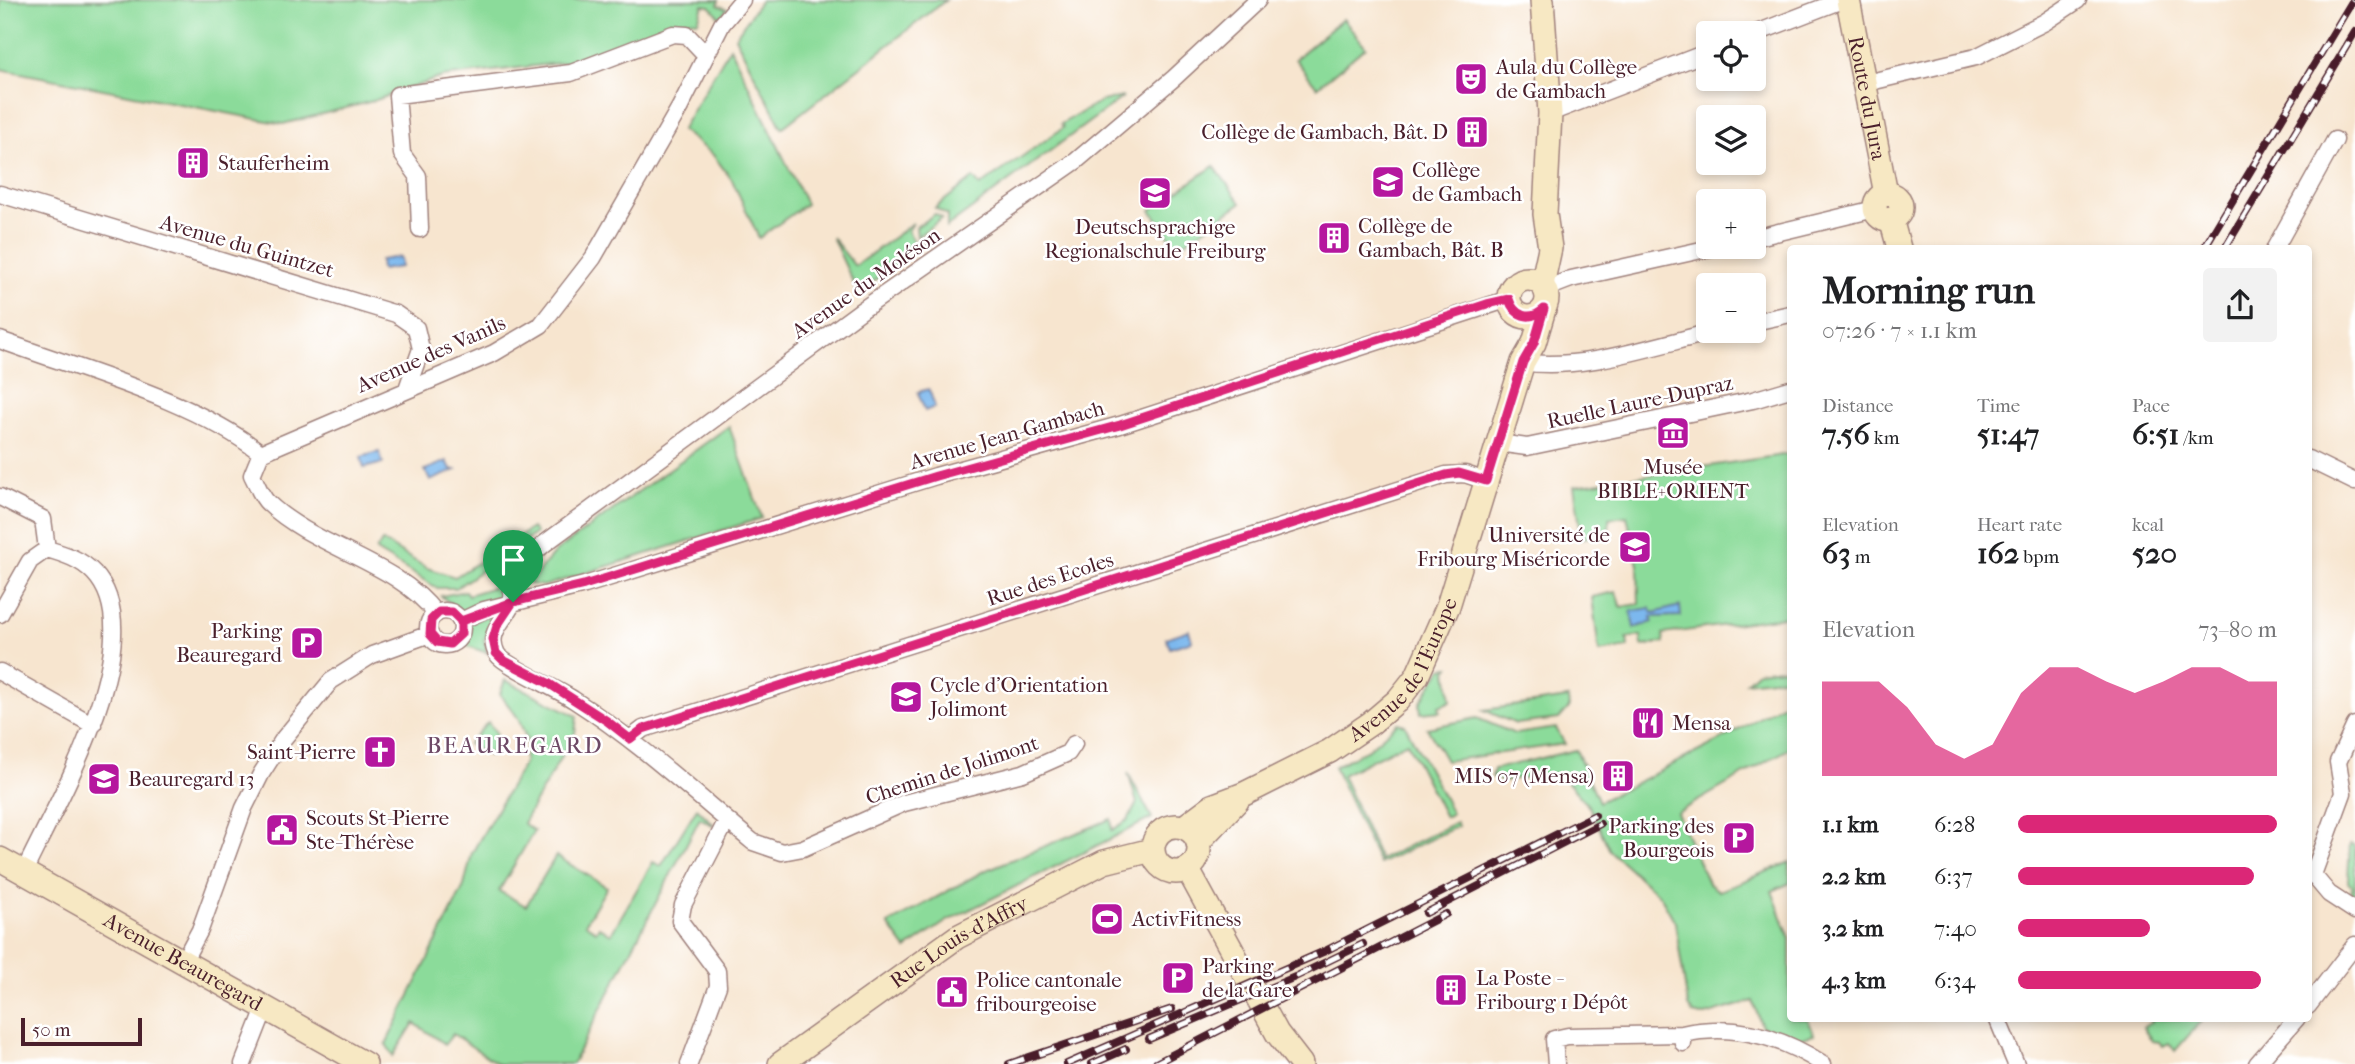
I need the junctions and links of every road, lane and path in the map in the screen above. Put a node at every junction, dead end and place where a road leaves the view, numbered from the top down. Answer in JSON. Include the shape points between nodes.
{"nodes":[{"id":1,"x":742,"y":0,"type":"edge"},
{"id":2,"x":1258,"y":0,"type":"edge"},
{"id":3,"x":1542,"y":0,"type":"edge"},
{"id":4,"x":1842,"y":0,"type":"edge"},
{"id":5,"x":1848,"y":0,"type":"edge"},
{"id":6,"x":2078,"y":0,"type":"edge"},
{"id":7,"x":1766,"y":29,"type":"edge"},
{"id":8,"x":705,"y":54,"type":"junction"},
{"id":9,"x":1696,"y":57,"type":"edge"},
{"id":10,"x":1866,"y":83,"type":"junction"},
{"id":11,"x":1550,"y":113,"type":"junction"},
{"id":12,"x":2334,"y":140,"type":"dead end"},
{"id":13,"x":0,"y":194,"type":"edge"},
{"id":14,"x":1884,"y":207,"type":"junction"},
{"id":15,"x":420,"y":229,"type":"dead end"},
{"id":16,"x":1766,"y":235,"type":"edge"},
{"id":17,"x":1898,"y":245,"type":"edge"},
{"id":18,"x":2277,"y":245,"type":"edge"},
{"id":19,"x":1696,"y":251,"type":"edge"},
{"id":20,"x":1540,"y":290,"type":"junction"},
{"id":21,"x":1515,"y":307,"type":"junction"},
{"id":22,"x":1787,"y":315,"type":"edge"},
{"id":23,"x":1766,"y":319,"type":"edge"},
{"id":24,"x":1696,"y":336,"type":"edge"},
{"id":25,"x":0,"y":340,"type":"edge"},
{"id":26,"x":1523,"y":362,"type":"junction"},
{"id":27,"x":407,"y":389,"type":"junction"},
{"id":28,"x":1787,"y":390,"type":"edge"},
{"id":29,"x":1497,"y":443,"type":"junction"},
{"id":30,"x":261,"y":453,"type":"junction"},
{"id":31,"x":2312,"y":461,"type":"edge"},
{"id":32,"x":1486,"y":481,"type":"junction"},
{"id":33,"x":2355,"y":482,"type":"edge"},
{"id":34,"x":0,"y":497,"type":"edge"},
{"id":35,"x":47,"y":549,"type":"junction"},
{"id":36,"x":513,"y":602,"type":"junction"},
{"id":37,"x":0,"y":614,"type":"edge"},
{"id":38,"x":436,"y":614,"type":"junction"},
{"id":39,"x":461,"y":621,"type":"junction"},
{"id":40,"x":430,"y":634,"type":"junction"},
{"id":41,"x":452,"y":643,"type":"junction"},
{"id":42,"x":469,"y":652,"type":"dead end"},
{"id":43,"x":0,"y":672,"type":"edge"},
{"id":44,"x":2355,"y":724,"type":"edge"},
{"id":45,"x":93,"y":725,"type":"junction"},
{"id":46,"x":630,"y":739,"type":"junction"},
{"id":47,"x":1074,"y":744,"type":"dead end"},
{"id":48,"x":2355,"y":779,"type":"edge"},
{"id":49,"x":2343,"y":793,"type":"junction"},
{"id":50,"x":727,"y":820,"type":"junction"},
{"id":51,"x":1191,"y":835,"type":"junction"},
{"id":52,"x":1152,"y":850,"type":"junction"},
{"id":53,"x":0,"y":859,"type":"edge"},
{"id":54,"x":2312,"y":868,"type":"edge"},
{"id":55,"x":1188,"y":870,"type":"junction"},
{"id":56,"x":24,"y":872,"type":"junction"},
{"id":57,"x":2312,"y":872,"type":"edge"},
{"id":58,"x":2355,"y":911,"type":"edge"},
{"id":59,"x":2355,"y":945,"type":"edge"},
{"id":60,"x":184,"y":960,"type":"junction"},
{"id":61,"x":2312,"y":1001,"type":"edge"},
{"id":62,"x":265,"y":1008,"type":"junction"},
{"id":63,"x":1999,"y":1022,"type":"edge"},
{"id":64,"x":2294,"y":1022,"type":"edge"},
{"id":65,"x":243,"y":1064,"type":"edge"},
{"id":66,"x":365,"y":1064,"type":"edge"},
{"id":67,"x":689,"y":1064,"type":"edge"},
{"id":68,"x":780,"y":1064,"type":"edge"},
{"id":69,"x":1301,"y":1064,"type":"edge"},
{"id":70,"x":1556,"y":1064,"type":"edge"},
{"id":71,"x":1823,"y":1064,"type":"edge"},
{"id":72,"x":2016,"y":1064,"type":"edge"},
{"id":73,"x":2257,"y":1064,"type":"edge"}],
"edges":[{"from":1,"to":8,"type":"street","name":"Avenue des Vanils"},
{"from":2,"to":36,"type":"street","name":"Avenue du Moléson","via":[[1076,161],[862,310],[544,544],[522,565],[512,584]]},
{"from":3,"to":11,"type":"main road","name":"Avenue de l'Europe"},
{"from":4,"to":7,"type":"street"},
{"from":5,"to":10,"type":"main road","name":"Route du Jura"},
{"from":6,"to":10,"type":"street","via":[[1976,57]]},
{"from":8,"to":15,"type":"street","via":[[687,35],[673,34],[572,73],[397,95],[402,154],[418,176]]},
{"from":8,"to":27,"type":"street","name":"Avenue des Vanils","via":[[680,107],[593,257],[541,325],[494,353]]},
{"from":9,"to":11,"type":"street"},
{"from":10,"to":14,"type":"main road","name":"Route du Jura"},
{"from":11,"to":20,"type":"main road","name":"Avenue de l'Europe","via":[[1545,214],[1550,248]]},
{"from":12,"to":18,"type":"street"},
{"from":13,"to":27,"type":"street","name":"Avenue du Guintzet","via":[[396,314],[416,328],[421,349]]},
{"from":14,"to":16,"type":"street"},
{"from":14,"to":17,"type":"main road","name":"Route du Jura"},
{"from":19,"to":20,"type":"street"},
{"from":20,"to":21,"type":"main road","via":[[1536,315]]},
{"from":20,"to":21,"type":"main road","via":[[1515,284]]},
{"from":20,"to":26,"type":"main road","name":"Avenue de l'Europe","via":[[1534,343]]},
{"from":21,"to":26,"type":"main road","name":"Avenue de l'Europe"},
{"from":21,"to":36,"type":"street","name":"Avenue Jean-Gambach","via":[[936,476],[584,585]]},
{"from":22,"to":23,"type":"street"},
{"from":24,"to":26,"type":"street","via":[[1593,359],[1547,365]]},
{"from":25,"to":30,"type":"street","via":[[175,405]]},
{"from":26,"to":29,"type":"main road","name":"Avenue de l'Europe"},
{"from":27,"to":30,"type":"street","name":"Avenue des Vanils"},
{"from":28,"to":29,"type":"street","name":"Ruelle Laure-Dupraz","via":[[1527,447]]},
{"from":29,"to":32,"type":"main road","name":"Avenue de l'Europe"},
{"from":30,"to":38,"type":"street","via":[[252,475],[266,502],[416,592]]},
{"from":31,"to":33,"type":"street"},
{"from":32,"to":46,"type":"street","name":"Rue des Ecoles","via":[[1459,473],[1446,475],[643,729]]},
{"from":32,"to":51,"type":"main road","name":"Avenue de l'Europe","via":[[1435,641],[1398,701],[1329,751],[1244,794]]},
{"from":34,"to":35,"type":"street","via":[[43,519]]},
{"from":35,"to":37,"type":"street","via":[[30,561]]},
{"from":35,"to":45,"type":"street","via":[[96,574],[111,611],[114,657]]},
{"from":36,"to":39,"type":"street","name":"Avenue Jean-Gambach"},
{"from":36,"to":46,"type":"street","name":"Chemin de Jolimont","via":[[497,626],[493,639],[496,653]]},
{"from":38,"to":39,"type":"street","via":[[452,612]]},
{"from":38,"to":40,"type":"street","via":[[429,624]]},
{"from":39,"to":41,"type":"street","via":[[461,634]]},
{"from":40,"to":41,"type":"street","via":[[439,643]]},
{"from":40,"to":60,"type":"street","via":[[372,655],[331,681],[284,738],[244,808],[200,929]]},
{"from":41,"to":42,"type":"street"},
{"from":43,"to":45,"type":"street"},
{"from":44,"to":49,"type":"street","via":[[2338,762]]},
{"from":45,"to":56,"type":"street"},
{"from":46,"to":50,"type":"street","name":"Chemin de Jolimont"},
{"from":47,"to":50,"type":"street","name":"Chemin de Jolimont","via":[[1068,753],[1023,773],[904,803],[803,848],[782,852],[753,842]]},
{"from":48,"to":49,"type":"street"},
{"from":49,"to":54,"type":"street"},
{"from":50,"to":67,"type":"street","via":[[683,905],[680,921],[717,971],[718,986]]},
{"from":51,"to":52,"type":"main road","via":[[1172,826],[1162,830]]},
{"from":51,"to":55,"type":"main road","via":[[1198,857]]},
{"from":52,"to":55,"type":"main road","via":[[1164,870]]},
{"from":52,"to":68,"type":"main road","name":"Rue Louis-d'Affry","via":[[1104,862],[957,937]]},
{"from":53,"to":56,"type":"main road","name":"Avenue Beauregard"},
{"from":55,"to":69,"type":"main road","via":[[1277,1033]]},
{"from":56,"to":60,"type":"main road","name":"Avenue Beauregard"},
{"from":57,"to":58,"type":"street","via":[[2332,897]]},
{"from":59,"to":61,"type":"street"},
{"from":60,"to":62,"type":"main road","name":"Avenue Beauregard"},
{"from":62,"to":65,"type":"street"},
{"from":62,"to":66,"type":"main road","name":"Avenue Beauregard"},
{"from":63,"to":72,"type":"street"},
{"from":64,"to":73,"type":"street"},
{"from":70,"to":71,"type":"street","via":[[1554,1039],[1682,1039],[1709,1028],[1766,1035]]}]}
